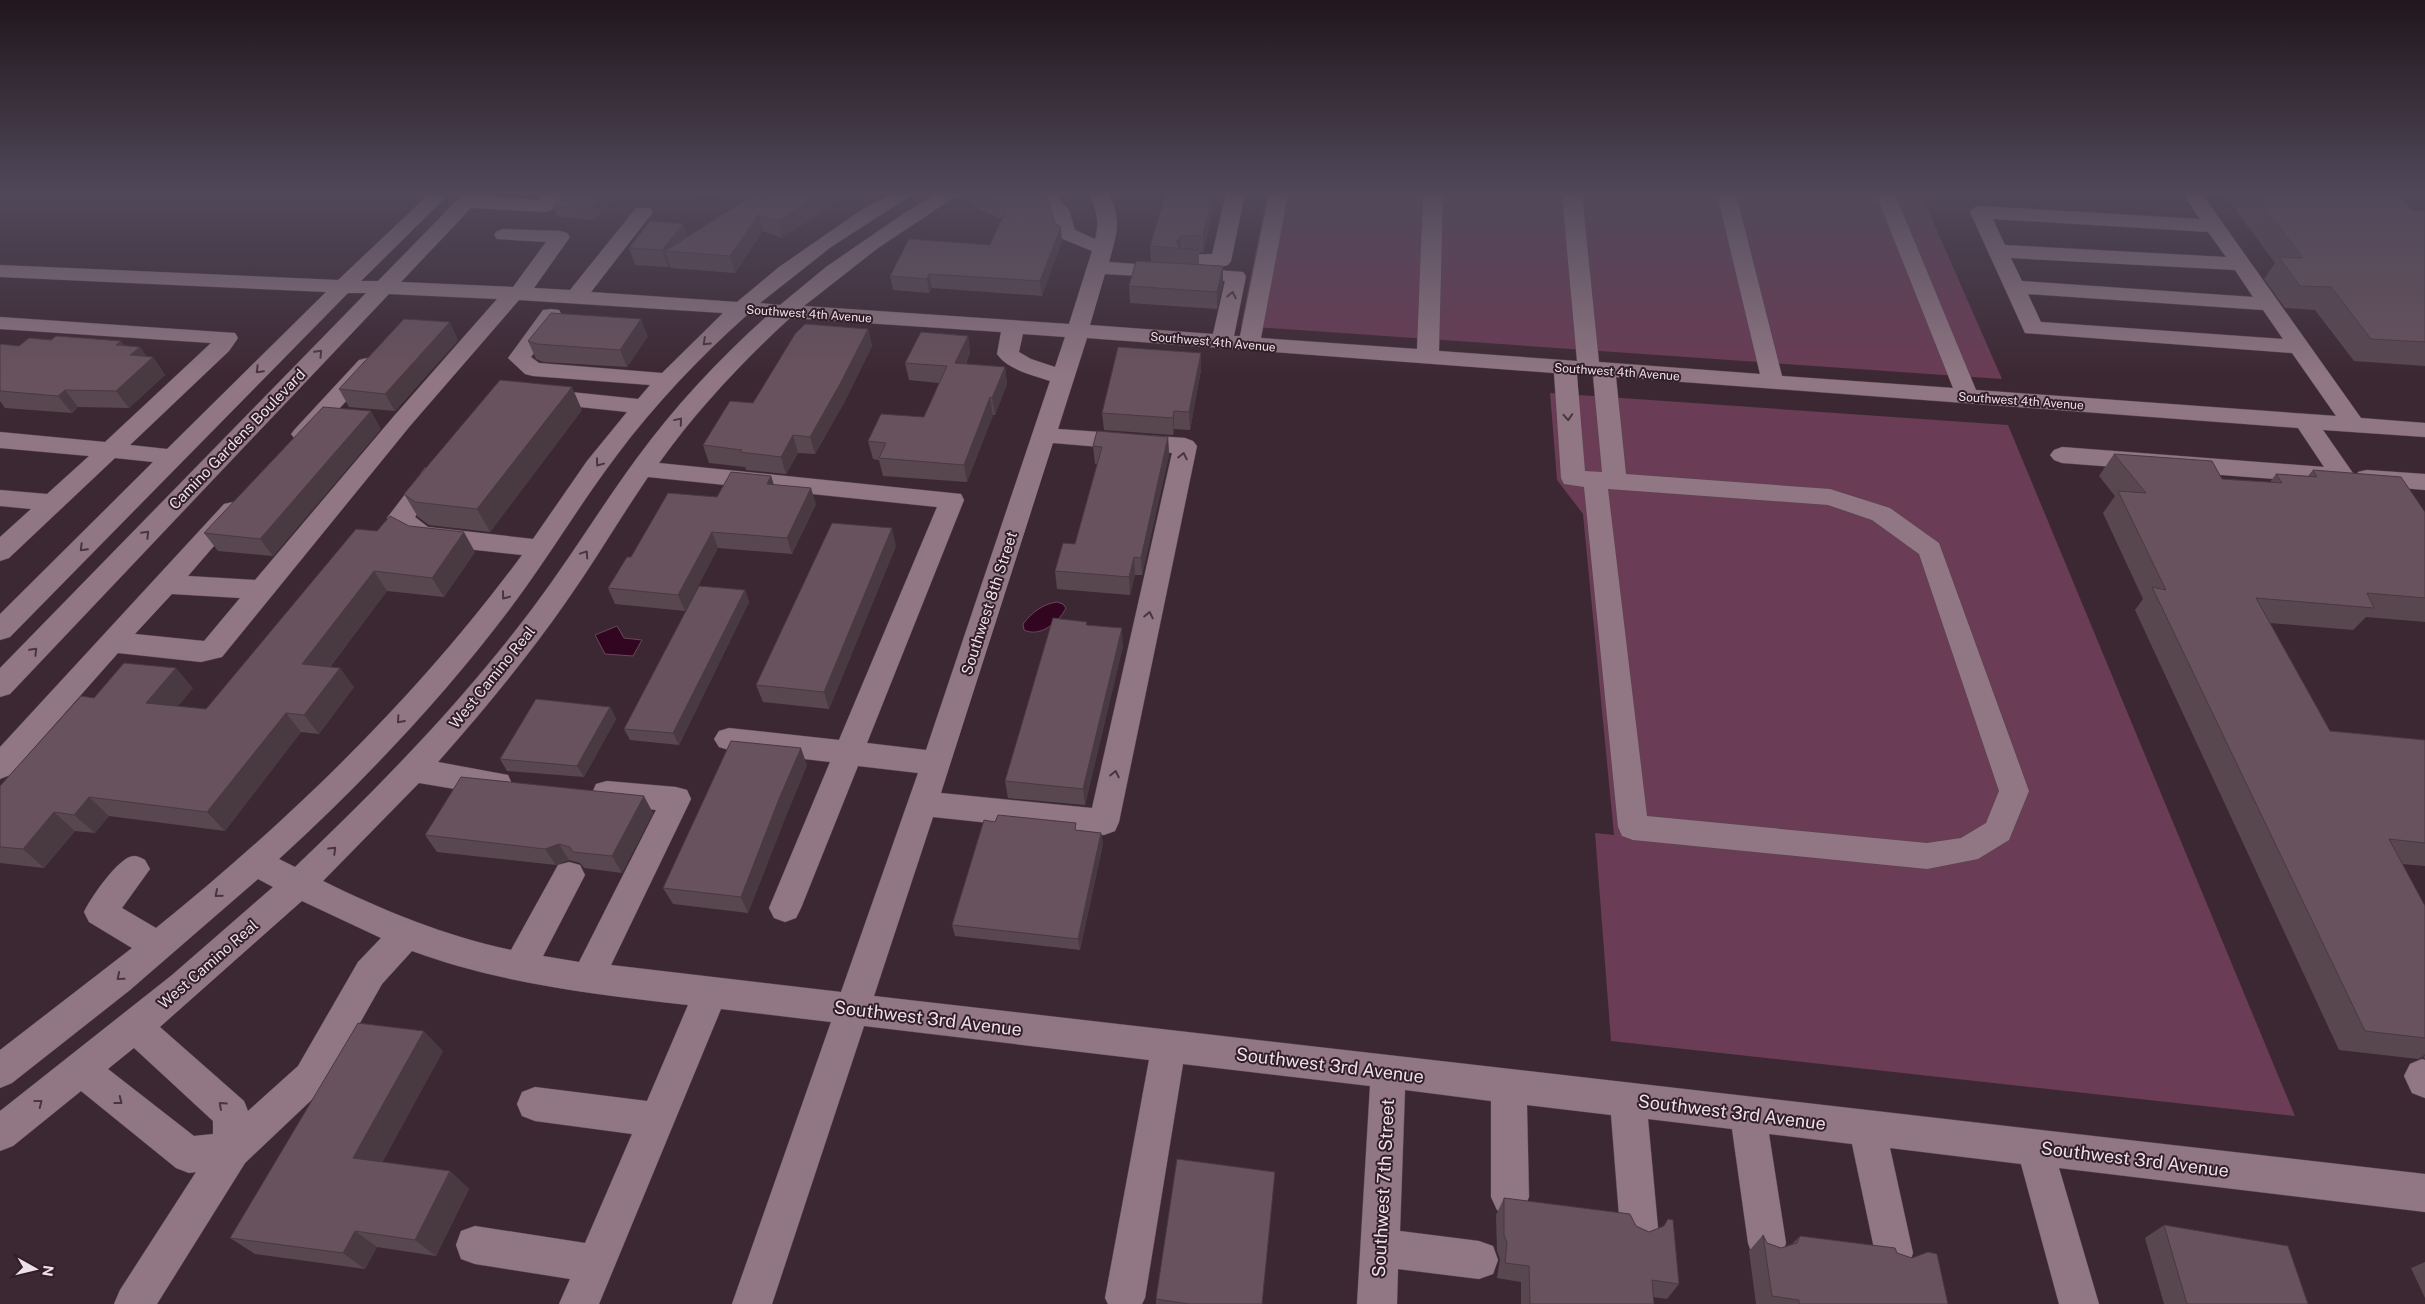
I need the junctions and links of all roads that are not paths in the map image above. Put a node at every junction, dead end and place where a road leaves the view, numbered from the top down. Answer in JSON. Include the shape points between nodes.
{"nodes":[{"id":1,"x":376,"y":255,"type":"edge"},
{"id":2,"x":414,"y":255,"type":"edge"},
{"id":3,"x":547,"y":255,"type":"edge"},
{"id":4,"x":607,"y":255,"type":"edge"},
{"id":5,"x":811,"y":255,"type":"edge"},
{"id":6,"x":857,"y":255,"type":"edge"},
{"id":7,"x":1222,"y":255,"type":"edge"},
{"id":8,"x":1267,"y":255,"type":"edge"},
{"id":9,"x":1431,"y":255,"type":"edge"},
{"id":10,"x":1580,"y":255,"type":"edge"},
{"id":11,"x":1741,"y":255,"type":"edge"},
{"id":12,"x":1910,"y":255,"type":"edge"},
{"id":13,"x":1999,"y":255,"type":"edge"},
{"id":14,"x":2069,"y":255,"type":"edge"},
{"id":15,"x":2235,"y":255,"type":"edge"},
{"id":16,"x":1101,"y":256,"type":"junction"},
{"id":17,"x":2241,"y":264,"type":"junction"},
{"id":18,"x":0,"y":271,"type":"edge"},
{"id":19,"x":343,"y":286,"type":"junction"},
{"id":20,"x":2014,"y":287,"type":"junction"},
{"id":21,"x":381,"y":289,"type":"junction"},
{"id":22,"x":516,"y":294,"type":"junction"},
{"id":23,"x":571,"y":297,"type":"junction"},
{"id":24,"x":2269,"y":304,"type":"junction"},
{"id":25,"x":742,"y":309,"type":"junction"},
{"id":26,"x":784,"y":312,"type":"junction"},
{"id":27,"x":822,"y":315,"type":"junction"},
{"id":28,"x":3,"y":326,"type":"edge"},
{"id":29,"x":1013,"y":327,"type":"junction"},
{"id":30,"x":1078,"y":331,"type":"junction"},
{"id":31,"x":807,"y":332,"type":"edge"},
{"id":32,"x":1222,"y":343,"type":"junction"},
{"id":33,"x":1249,"y":345,"type":"junction"},
{"id":34,"x":2299,"y":347,"type":"junction"},
{"id":35,"x":381,"y":349,"type":"edge"},
{"id":36,"x":1428,"y":358,"type":"junction"},
{"id":37,"x":1564,"y":368,"type":"junction"},
{"id":38,"x":1596,"y":371,"type":"junction"},
{"id":39,"x":1062,"y":377,"type":"junction"},
{"id":40,"x":668,"y":380,"type":"junction"},
{"id":41,"x":1773,"y":383,"type":"junction"},
{"id":42,"x":518,"y":394,"type":"edge"},
{"id":43,"x":1968,"y":398,"type":"junction"},
{"id":44,"x":645,"y":407,"type":"junction"},
{"id":45,"x":321,"y":414,"type":"junction"},
{"id":46,"x":348,"y":416,"type":"edge"},
{"id":47,"x":375,"y":418,"type":"dead end"},
{"id":48,"x":402,"y":421,"type":"junction"},
{"id":49,"x":2306,"y":422,"type":"junction"},
{"id":50,"x":2354,"y":425,"type":"junction"},
{"id":51,"x":2425,"y":430,"type":"edge"},
{"id":52,"x":1044,"y":434,"type":"junction"},
{"id":53,"x":0,"y":440,"type":"edge"},
{"id":54,"x":289,"y":449,"type":"edge"},
{"id":55,"x":110,"y":450,"type":"junction"},
{"id":56,"x":449,"y":455,"type":"edge"},
{"id":57,"x":2062,"y":455,"type":"dead end"},
{"id":58,"x":174,"y":457,"type":"junction"},
{"id":59,"x":642,"y":469,"type":"junction"},
{"id":60,"x":2343,"y":476,"type":"junction"},
{"id":61,"x":1605,"y":480,"type":"junction"},
{"id":62,"x":2425,"y":482,"type":"edge"},
{"id":63,"x":250,"y":492,"type":"edge"},
{"id":64,"x":0,"y":498,"type":"edge"},
{"id":65,"x":53,"y":503,"type":"junction"},
{"id":66,"x":539,"y":548,"type":"junction"},
{"id":67,"x":0,"y":552,"type":"edge"},
{"id":68,"x":166,"y":584,"type":"junction"},
{"id":69,"x":263,"y":590,"type":"junction"},
{"id":70,"x":0,"y":630,"type":"edge"},
{"id":71,"x":112,"y":642,"type":"junction"},
{"id":72,"x":0,"y":686,"type":"edge"},
{"id":73,"x":729,"y":739,"type":"dead end"},
{"id":74,"x":848,"y":753,"type":"junction"},
{"id":75,"x":936,"y":763,"type":"junction"},
{"id":76,"x":0,"y":767,"type":"edge"},
{"id":77,"x":412,"y":770,"type":"junction"},
{"id":78,"x":527,"y":787,"type":"edge"},
{"id":79,"x":577,"y":791,"type":"edge"},
{"id":80,"x":922,"y":804,"type":"junction"},
{"id":81,"x":255,"y":862,"type":"junction"},
{"id":82,"x":134,"y":869,"type":"dead end"},
{"id":83,"x":568,"y":875,"type":"dead end"},
{"id":84,"x":298,"y":884,"type":"junction"},
{"id":85,"x":785,"y":908,"type":"dead end"},
{"id":86,"x":406,"y":934,"type":"junction"},
{"id":87,"x":158,"y":946,"type":"junction"},
{"id":88,"x":520,"y":966,"type":"junction"},
{"id":89,"x":588,"y":978,"type":"junction"},
{"id":90,"x":711,"y":992,"type":"junction"},
{"id":91,"x":851,"y":1009,"type":"junction"},
{"id":92,"x":135,"y":1027,"type":"junction"},
{"id":93,"x":1169,"y":1046,"type":"junction"},
{"id":94,"x":82,"y":1069,"type":"junction"},
{"id":95,"x":0,"y":1071,"type":"edge"},
{"id":96,"x":1388,"y":1072,"type":"junction"},
{"id":97,"x":1509,"y":1086,"type":"junction"},
{"id":98,"x":1628,"y":1100,"type":"junction"},
{"id":99,"x":536,"y":1104,"type":"dead end"},
{"id":100,"x":1748,"y":1114,"type":"junction"},
{"id":101,"x":657,"y":1120,"type":"junction"},
{"id":102,"x":1867,"y":1128,"type":"junction"},
{"id":103,"x":0,"y":1133,"type":"edge"},
{"id":104,"x":2035,"y":1148,"type":"junction"},
{"id":105,"x":232,"y":1150,"type":"junction"},
{"id":106,"x":2425,"y":1193,"type":"edge"},
{"id":107,"x":1510,"y":1197,"type":"edge"},
{"id":108,"x":1639,"y":1228,"type":"edge"},
{"id":109,"x":1767,"y":1243,"type":"edge"},
{"id":110,"x":475,"y":1245,"type":"dead end"},
{"id":111,"x":1380,"y":1248,"type":"junction"},
{"id":112,"x":1894,"y":1253,"type":"edge"},
{"id":113,"x":1479,"y":1260,"type":"dead end"},
{"id":114,"x":596,"y":1264,"type":"junction"},
{"id":115,"x":1125,"y":1298,"type":"dead end"},
{"id":116,"x":134,"y":1304,"type":"edge"},
{"id":117,"x":579,"y":1304,"type":"edge"},
{"id":118,"x":752,"y":1304,"type":"edge"},
{"id":119,"x":1378,"y":1304,"type":"edge"},
{"id":120,"x":2079,"y":1304,"type":"edge"}],
"edges":[{"from":1,"to":19,"type":"street","name":"Camino Gardens Boulevard"},
{"from":2,"to":21,"type":"street","name":"Camino Gardens Boulevard"},
{"from":3,"to":22,"type":"street"},
{"from":4,"to":23,"type":"street"},
{"from":5,"to":25,"type":"street"},
{"from":6,"to":26,"type":"street","name":"West Camino Real"},
{"from":7,"to":16,"type":"street","via":[[1221,260]]},
{"from":8,"to":33,"type":"street"},
{"from":9,"to":36,"type":"street"},
{"from":10,"to":38,"type":"street"},
{"from":11,"to":41,"type":"street"},
{"from":12,"to":43,"type":"street"},
{"from":13,"to":20,"type":"street"},
{"from":14,"to":17,"type":"street"},
{"from":15,"to":17,"type":"street"},
{"from":16,"to":30,"type":"street","name":"Southwest 8th Street"},
{"from":32,"to":16,"type":"street","one_way":true,"via":[[1236,276]]},
{"from":17,"to":24,"type":"street"},
{"from":18,"to":19,"type":"street","name":"Southwest 4th Avenue"},
{"from":19,"to":21,"type":"street","name":"Southwest 4th Avenue"},
{"from":19,"to":58,"type":"street","name":"Camino Gardens Boulevard","one_way":true},
{"from":20,"to":24,"type":"street"},
{"from":20,"to":34,"type":"street","via":[[2033,328]]},
{"from":21,"to":22,"type":"street","name":"Southwest 4th Avenue"},
{"from":72,"to":21,"type":"street","name":"Camino Gardens Boulevard","one_way":true},
{"from":22,"to":23,"type":"street","name":"Southwest 4th Avenue"},
{"from":22,"to":48,"type":"street"},
{"from":23,"to":25,"type":"street","name":"Southwest 4th Avenue"},
{"from":23,"to":40,"type":"street","via":[[519,358],[533,369]]},
{"from":24,"to":34,"type":"street"},
{"from":25,"to":26,"type":"street","name":"Southwest 4th Avenue"},
{"from":25,"to":40,"type":"street","one_way":true},
{"from":26,"to":27,"type":"street","name":"Southwest 4th Avenue"},
{"from":59,"to":26,"type":"street","name":"West Camino Real","one_way":true,"via":[[704,392]]},
{"from":27,"to":29,"type":"street","name":"Southwest 4th Avenue"},
{"from":27,"to":31,"type":"street"},
{"from":28,"to":55,"type":"street","via":[[227,338]]},
{"from":29,"to":30,"type":"street","name":"Southwest 4th Avenue"},
{"from":29,"to":39,"type":"street","via":[[1008,354],[1024,364]]},
{"from":30,"to":32,"type":"street","name":"Southwest 4th Avenue"},
{"from":30,"to":39,"type":"street","name":"Southwest 8th Street"},
{"from":32,"to":33,"type":"street","name":"Southwest 4th Avenue"},
{"from":33,"to":36,"type":"street","name":"Southwest 4th Avenue"},
{"from":34,"to":50,"type":"street"},
{"from":35,"to":45,"type":"street"},
{"from":36,"to":37,"type":"street","name":"Southwest 4th Avenue"},
{"from":37,"to":38,"type":"street","name":"Southwest 4th Avenue"},
{"from":37,"to":61,"type":"street","one_way":true,"via":[[1573,478]]},
{"from":38,"to":41,"type":"street","name":"Southwest 4th Avenue"},
{"from":38,"to":61,"type":"street"},
{"from":39,"to":52,"type":"street","name":"Southwest 8th Street"},
{"from":40,"to":44,"type":"street"},
{"from":41,"to":43,"type":"street","name":"Southwest 4th Avenue"},
{"from":42,"to":44,"type":"street"},
{"from":43,"to":49,"type":"street","name":"Southwest 4th Avenue"},
{"from":44,"to":66,"type":"street","one_way":true,"via":[[608,452]]},
{"from":45,"to":46,"type":"street"},
{"from":45,"to":54,"type":"street"},
{"from":47,"to":48,"type":"street"},
{"from":48,"to":69,"type":"street"},
{"from":49,"to":50,"type":"street","name":"Southwest 4th Avenue"},
{"from":49,"to":60,"type":"street"},
{"from":50,"to":51,"type":"street","name":"Southwest 4th Avenue"},
{"from":52,"to":75,"type":"street","name":"Southwest 8th Street"},
{"from":80,"to":52,"type":"street","one_way":true,"via":[[1104,822],[1185,446]]},
{"from":53,"to":55,"type":"street"},
{"from":55,"to":58,"type":"street"},
{"from":55,"to":65,"type":"street"},
{"from":56,"to":66,"type":"street","via":[[400,518],[421,535]]},
{"from":57,"to":60,"type":"street"},
{"from":58,"to":70,"type":"street","name":"Camino Gardens Boulevard","one_way":true},
{"from":59,"to":74,"type":"street","via":[[952,500]]},
{"from":77,"to":59,"type":"street","name":"West Camino Real","one_way":true,"via":[[465,712],[531,630]]},
{"from":60,"to":62,"type":"street"},
{"from":61,"to":61,"type":"street","via":[[1830,497],[1881,514],[1930,549],[2014,792],[1998,831],[1967,850],[1927,856],[1633,827]]},
{"from":63,"to":68,"type":"street"},
{"from":64,"to":65,"type":"street"},
{"from":65,"to":67,"type":"street"},
{"from":66,"to":81,"type":"street","one_way":true,"via":[[443,673],[389,732]]},
{"from":68,"to":69,"type":"street"},
{"from":68,"to":71,"type":"street"},
{"from":69,"to":71,"type":"street","via":[[212,650],[201,652]]},
{"from":71,"to":76,"type":"street"},
{"from":73,"to":74,"type":"street"},
{"from":74,"to":75,"type":"street"},
{"from":74,"to":85,"type":"street"},
{"from":75,"to":80,"type":"street","name":"Southwest 8th Street"},
{"from":77,"to":78,"type":"street"},
{"from":84,"to":77,"type":"street","name":"West Camino Real","one_way":true},
{"from":79,"to":89,"type":"street","via":[[676,799]]},
{"from":80,"to":91,"type":"street","name":"Southwest 8th Street"},
{"from":81,"to":84,"type":"street","name":"Southwest 3rd Avenue"},
{"from":81,"to":87,"type":"street","one_way":true},
{"from":82,"to":87,"type":"street","via":[[100,912]]},
{"from":83,"to":88,"type":"street"},
{"from":84,"to":86,"type":"street","name":"Southwest 3rd Avenue"},
{"from":84,"to":92,"type":"street","name":"West Camino Real"},
{"from":86,"to":88,"type":"street","name":"Southwest 3rd Avenue","via":[[444,948]]},
{"from":86,"to":105,"type":"street","via":[[370,973],[310,1078]]},
{"from":87,"to":95,"type":"street","one_way":true},
{"from":88,"to":89,"type":"street","name":"Southwest 3rd Avenue"},
{"from":89,"to":90,"type":"street","name":"Southwest 3rd Avenue"},
{"from":90,"to":91,"type":"street","name":"Southwest 3rd Avenue"},
{"from":90,"to":101,"type":"street"},
{"from":91,"to":93,"type":"street","name":"Southwest 3rd Avenue"},
{"from":91,"to":118,"type":"street","name":"Southwest 8th Street"},
{"from":92,"to":94,"type":"street","name":"West Camino Real"},
{"from":105,"to":92,"type":"street","one_way":true,"via":[[231,1113]]},
{"from":93,"to":96,"type":"street","name":"Southwest 3rd Avenue"},
{"from":93,"to":115,"type":"street"},
{"from":103,"to":94,"type":"street","name":"West Camino Real","one_way":true},
{"from":94,"to":105,"type":"street","one_way":true,"via":[[104,1090],[189,1155]]},
{"from":96,"to":97,"type":"street","name":"Southwest 3rd Avenue"},
{"from":96,"to":111,"type":"street","name":"Southwest 7th Street"},
{"from":97,"to":98,"type":"street","name":"Southwest 3rd Avenue"},
{"from":97,"to":107,"type":"street"},
{"from":98,"to":100,"type":"street","name":"Southwest 3rd Avenue"},
{"from":98,"to":108,"type":"street"},
{"from":99,"to":101,"type":"street"},
{"from":100,"to":102,"type":"street","name":"Southwest 3rd Avenue"},
{"from":100,"to":109,"type":"street"},
{"from":101,"to":114,"type":"street"},
{"from":102,"to":104,"type":"street","name":"Southwest 3rd Avenue"},
{"from":102,"to":112,"type":"street"},
{"from":104,"to":106,"type":"street","name":"Southwest 3rd Avenue"},
{"from":104,"to":120,"type":"street"},
{"from":105,"to":116,"type":"street"},
{"from":110,"to":114,"type":"street"},
{"from":111,"to":113,"type":"street"},
{"from":111,"to":119,"type":"street","name":"Southwest 7th Street"},
{"from":114,"to":117,"type":"street"}]}
